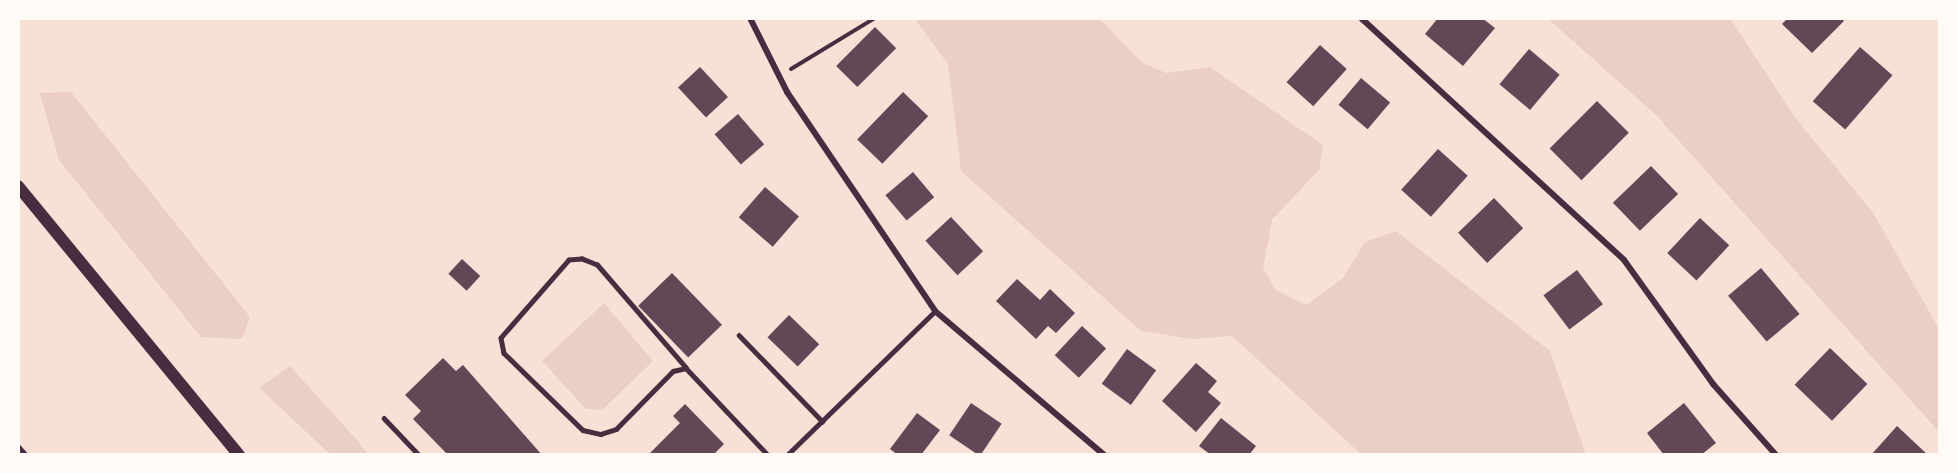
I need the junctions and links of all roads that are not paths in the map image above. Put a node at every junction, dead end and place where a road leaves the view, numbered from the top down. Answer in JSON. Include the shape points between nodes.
{"nodes":[{"id":1,"x":750,"y":18,"type":"edge"},
{"id":2,"x":1362,"y":18,"type":"edge"},
{"id":3,"x":18,"y":186,"type":"edge"},
{"id":4,"x":935,"y":311,"type":"junction"},
{"id":5,"x":739,"y":335,"type":"dead end"},
{"id":6,"x":686,"y":368,"type":"junction"},
{"id":7,"x":384,"y":418,"type":"dead end"},
{"id":8,"x":822,"y":421,"type":"junction"},
{"id":9,"x":18,"y":446,"type":"edge"},
{"id":10,"x":26,"y":455,"type":"edge"},
{"id":11,"x":239,"y":455,"type":"edge"},
{"id":12,"x":418,"y":455,"type":"edge"},
{"id":13,"x":768,"y":455,"type":"edge"},
{"id":14,"x":787,"y":455,"type":"edge"},
{"id":15,"x":1104,"y":455,"type":"edge"},
{"id":16,"x":1776,"y":455,"type":"edge"}],
"edges":[{"from":1,"to":4,"type":"street","via":[[778,76]]},
{"from":2,"to":16,"type":"street","via":[[1624,260],[1713,384]]},
{"from":3,"to":11,"type":"main road"},
{"from":4,"to":8,"type":"lane"},
{"from":4,"to":15,"type":"street","via":[[1042,408]]},
{"from":5,"to":8,"type":"lane"},
{"from":6,"to":6,"type":"lane","via":[[673,371],[616,429],[601,434],[583,430],[504,353],[501,338],[569,260],[582,259],[597,266]]},
{"from":6,"to":13,"type":"lane"},
{"from":7,"to":12,"type":"lane"},
{"from":8,"to":14,"type":"lane"},
{"from":9,"to":10,"type":"lane"}]}
